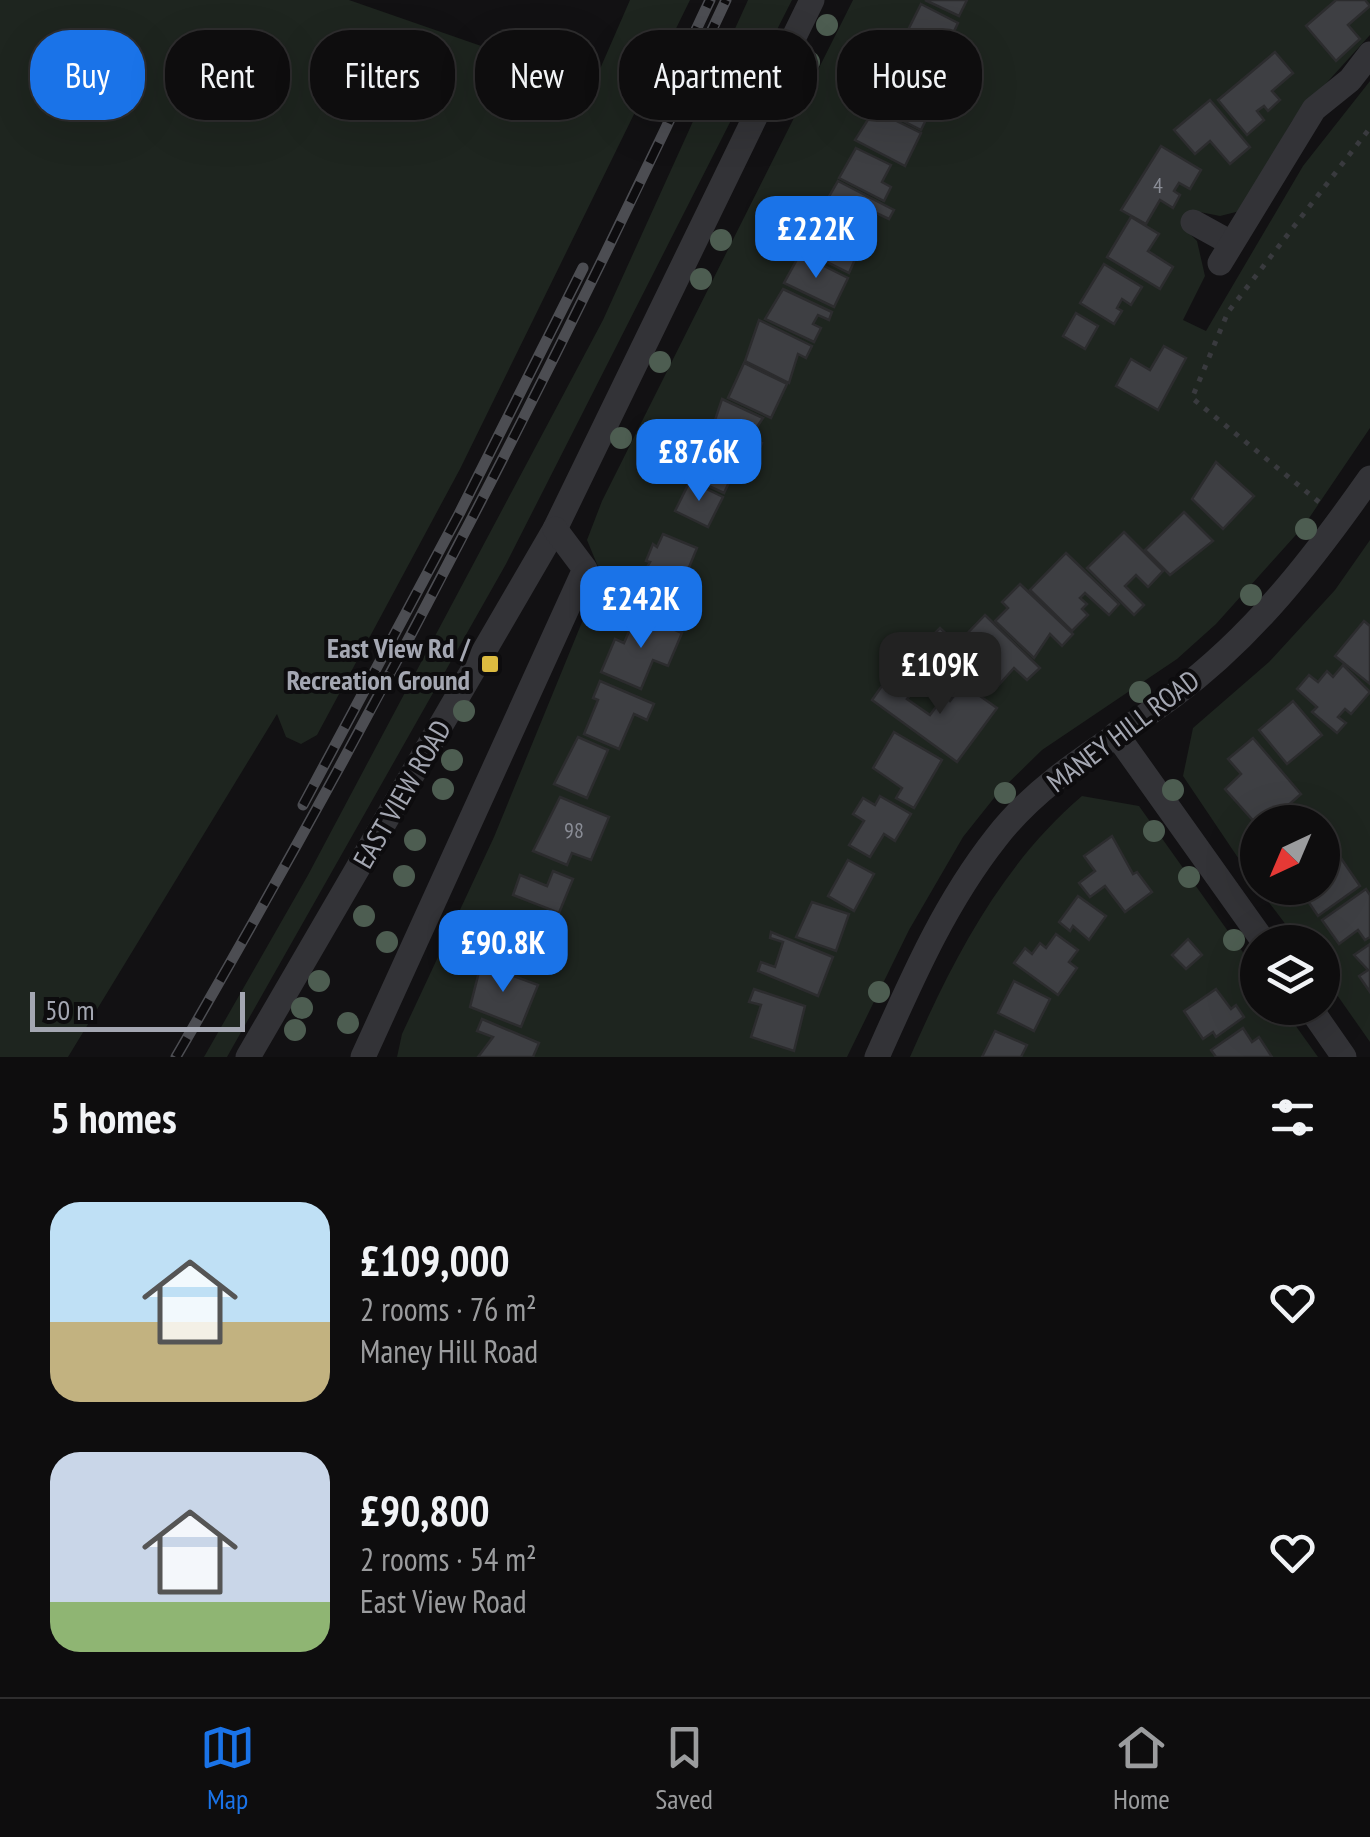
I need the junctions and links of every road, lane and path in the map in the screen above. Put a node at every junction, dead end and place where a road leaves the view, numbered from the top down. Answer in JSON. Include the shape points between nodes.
{"nodes":[{"id":1,"x":812,"y":0,"type":"edge"},
{"id":2,"x":1370,"y":54,"type":"edge"},
{"id":3,"x":1370,"y":128,"type":"edge"},
{"id":4,"x":1192,"y":222,"type":"dead end"},
{"id":5,"x":1370,"y":478,"type":"edge"},
{"id":6,"x":1340,"y":520,"type":"junction"},
{"id":7,"x":555,"y":529,"type":"junction"},
{"id":8,"x":1116,"y":734,"type":"junction"},
{"id":9,"x":1252,"y":925,"type":"edge"},
{"id":10,"x":1322,"y":1025,"type":"edge"},
{"id":11,"x":248,"y":1057,"type":"edge"},
{"id":12,"x":363,"y":1057,"type":"edge"},
{"id":13,"x":877,"y":1057,"type":"edge"},
{"id":14,"x":1344,"y":1057,"type":"edge"}],
"edges":[{"from":1,"to":7,"type":"street","name":"EAST VIEW ROAD"},
{"from":2,"to":4,"type":"street","via":[[1314,109],[1225,253]]},
{"from":3,"to":6,"type":"path","via":[[1228,312],[1192,398]]},
{"from":5,"to":6,"type":"street","name":"MANEY HILL ROAD"},
{"from":6,"to":8,"type":"street","name":"MANEY HILL ROAD","via":[[1231,649]]},
{"from":7,"to":11,"type":"street","name":"EAST VIEW ROAD"},
{"from":7,"to":12,"type":"street","via":[[585,569]]},
{"from":8,"to":9,"type":"street"},
{"from":8,"to":13,"type":"street","name":"MANEY HILL ROAD","via":[[1050,782],[996,837],[930,940]]},
{"from":10,"to":14,"type":"street"}]}
